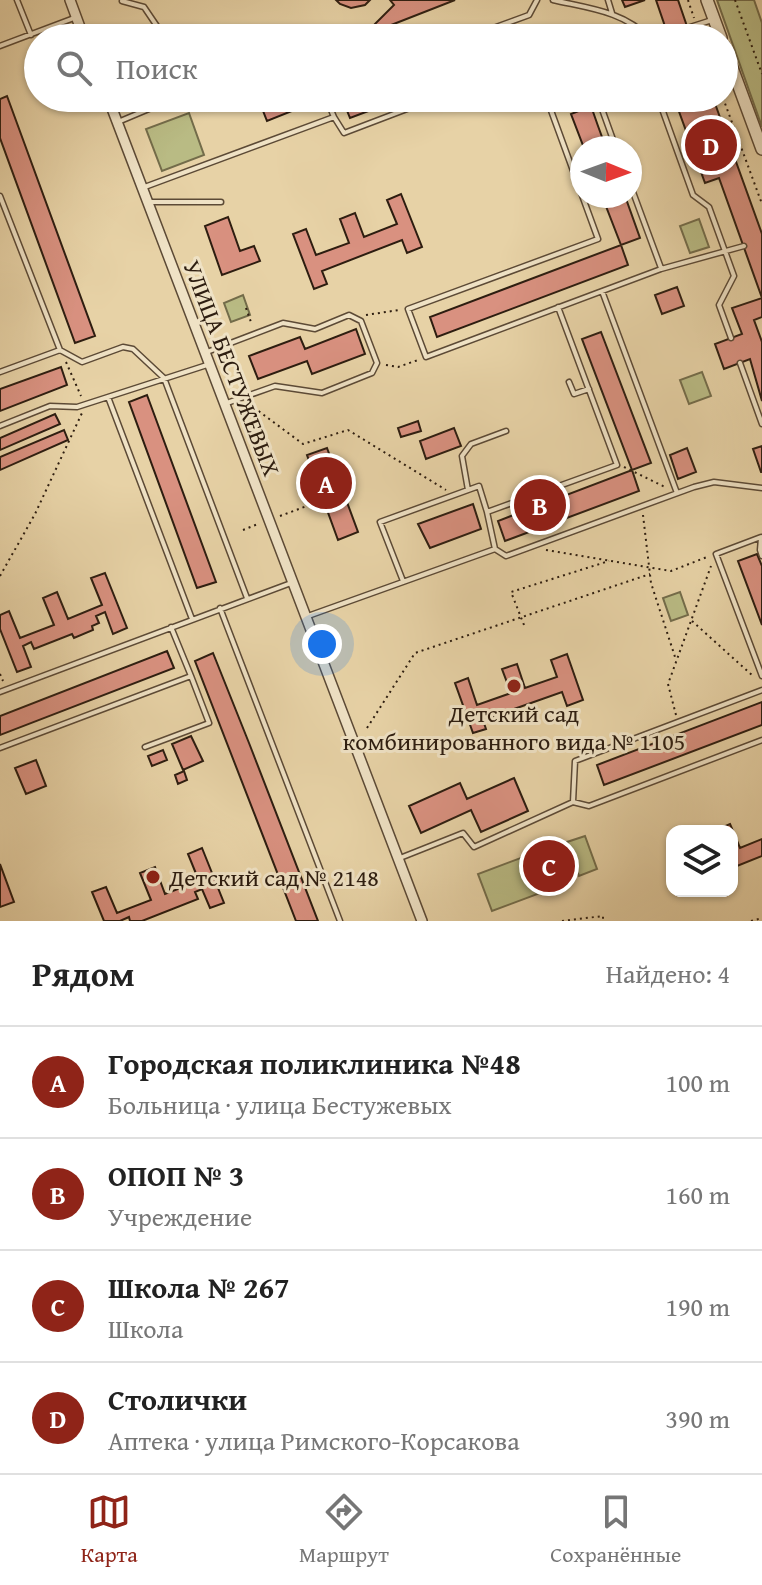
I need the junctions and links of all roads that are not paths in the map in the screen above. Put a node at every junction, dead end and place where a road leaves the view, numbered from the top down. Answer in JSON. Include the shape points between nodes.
{"nodes":[{"id":1,"x":17,"y":0,"type":"edge"},
{"id":2,"x":70,"y":0,"type":"edge"},
{"id":3,"x":537,"y":0,"type":"edge"},
{"id":4,"x":553,"y":0,"type":"edge"},
{"id":5,"x":608,"y":0,"type":"edge"},
{"id":6,"x":707,"y":0,"type":"edge"},
{"id":7,"x":122,"y":1,"type":"edge"},
{"id":8,"x":612,"y":13,"type":"junction"},
{"id":9,"x":76,"y":17,"type":"junction"},
{"id":10,"x":714,"y":19,"type":"junction"},
{"id":11,"x":27,"y":24,"type":"edge"},
{"id":12,"x":58,"y":24,"type":"edge"},
{"id":13,"x":79,"y":24,"type":"edge"},
{"id":14,"x":156,"y":24,"type":"edge"},
{"id":15,"x":504,"y":24,"type":"edge"},
{"id":16,"x":636,"y":24,"type":"edge"},
{"id":17,"x":699,"y":24,"type":"edge"},
{"id":18,"x":716,"y":24,"type":"edge"},
{"id":19,"x":24,"y":37,"type":"edge"},
{"id":20,"x":0,"y":46,"type":"edge"},
{"id":21,"x":738,"y":84,"type":"edge"},
{"id":22,"x":113,"y":112,"type":"edge"},
{"id":23,"x":139,"y":112,"type":"edge"},
{"id":24,"x":332,"y":112,"type":"edge"},
{"id":25,"x":399,"y":112,"type":"edge"},
{"id":26,"x":552,"y":112,"type":"edge"},
{"id":27,"x":603,"y":112,"type":"edge"},
{"id":28,"x":663,"y":112,"type":"edge"},
{"id":29,"x":334,"y":117,"type":"junction"},
{"id":30,"x":117,"y":122,"type":"junction"},
{"id":31,"x":612,"y":136,"type":"edge"},
{"id":32,"x":762,"y":149,"type":"edge"},
{"id":33,"x":142,"y":188,"type":"junction"},
{"id":34,"x":0,"y":196,"type":"edge"},
{"id":35,"x":221,"y":202,"type":"dead end"},
{"id":36,"x":148,"y":203,"type":"junction"},
{"id":37,"x":639,"y":208,"type":"edge"},
{"id":38,"x":744,"y":246,"type":"dead end"},
{"id":39,"x":726,"y":252,"type":"junction"},
{"id":40,"x":661,"y":269,"type":"junction"},
{"id":41,"x":602,"y":291,"type":"junction"},
{"id":42,"x":558,"y":307,"type":"junction"},
{"id":43,"x":731,"y":338,"type":"dead end"},
{"id":44,"x":60,"y":350,"type":"junction"},
{"id":45,"x":205,"y":352,"type":"junction"},
{"id":46,"x":740,"y":363,"type":"dead end"},
{"id":47,"x":210,"y":364,"type":"junction"},
{"id":48,"x":0,"y":372,"type":"edge"},
{"id":49,"x":164,"y":378,"type":"junction"},
{"id":50,"x":569,"y":382,"type":"dead end"},
{"id":51,"x":589,"y":389,"type":"junction"},
{"id":52,"x":108,"y":397,"type":"junction"},
{"id":53,"x":225,"y":404,"type":"junction"},
{"id":54,"x":762,"y":424,"type":"edge"},
{"id":55,"x":0,"y":426,"type":"edge"},
{"id":56,"x":506,"y":431,"type":"dead end"},
{"id":57,"x":762,"y":488,"type":"edge"},
{"id":58,"x":468,"y":490,"type":"junction"},
{"id":59,"x":677,"y":493,"type":"junction"},
{"id":60,"x":487,"y":512,"type":"junction"},
{"id":61,"x":762,"y":536,"type":"edge"},
{"id":62,"x":495,"y":549,"type":"junction"},
{"id":63,"x":762,"y":556,"type":"edge"},
{"id":64,"x":403,"y":581,"type":"junction"},
{"id":65,"x":291,"y":583,"type":"junction"},
{"id":66,"x":247,"y":598,"type":"junction"},
{"id":67,"x":220,"y":608,"type":"junction"},
{"id":68,"x":304,"y":618,"type":"junction"},
{"id":69,"x":192,"y":619,"type":"junction"},
{"id":70,"x":171,"y":627,"type":"junction"},
{"id":71,"x":191,"y":676,"type":"junction"},
{"id":72,"x":762,"y":676,"type":"edge"},
{"id":73,"x":762,"y":687,"type":"edge"},
{"id":74,"x":0,"y":692,"type":"edge"},
{"id":75,"x":762,"y":740,"type":"edge"},
{"id":76,"x":145,"y":747,"type":"dead end"},
{"id":77,"x":0,"y":748,"type":"edge"},
{"id":78,"x":573,"y":802,"type":"junction"},
{"id":79,"x":398,"y":859,"type":"junction"},
{"id":80,"x":419,"y":920,"type":"edge"},
{"id":81,"x":340,"y":921,"type":"edge"}],
"edges":[{"from":1,"to":11,"type":"lane"},
{"from":2,"to":9,"type":"street"},
{"from":3,"to":15,"type":"lane","via":[[529,15]]},
{"from":4,"to":8,"type":"lane"},
{"from":5,"to":8,"type":"lane"},
{"from":6,"to":10,"type":"street"},
{"from":7,"to":14,"type":"lane","via":[[144,7]]},
{"from":8,"to":16,"type":"lane"},
{"from":9,"to":12,"type":"lane"},
{"from":9,"to":13,"type":"street"},
{"from":10,"to":17,"type":"lane"},
{"from":10,"to":18,"type":"street"},
{"from":19,"to":20,"type":"lane"},
{"from":21,"to":32,"type":"street"},
{"from":22,"to":30,"type":"street","name":"УЛИЦА БЕСТУЖЕВЫХ"},
{"from":23,"to":30,"type":"lane"},
{"from":24,"to":29,"type":"lane"},
{"from":25,"to":29,"type":"lane","via":[[344,133]]},
{"from":26,"to":42,"type":"lane","via":[[598,239],[408,309],[426,357]]},
{"from":27,"to":31,"type":"lane"},
{"from":28,"to":39,"type":"lane","via":[[693,195],[709,207]]},
{"from":29,"to":33,"type":"lane"},
{"from":30,"to":33,"type":"street","name":"УЛИЦА БЕСТУЖЕВЫХ"},
{"from":33,"to":36,"type":"street","name":"УЛИЦА БЕСТУЖЕВЫХ"},
{"from":34,"to":44,"type":"lane"},
{"from":35,"to":36,"type":"lane"},
{"from":36,"to":45,"type":"street","name":"УЛИЦА БЕСТУЖЕВЫХ"},
{"from":37,"to":40,"type":"lane"},
{"from":38,"to":39,"type":"lane"},
{"from":39,"to":40,"type":"lane"},
{"from":39,"to":43,"type":"lane","via":[[734,276],[719,305]]},
{"from":40,"to":41,"type":"lane"},
{"from":41,"to":42,"type":"lane"},
{"from":41,"to":59,"type":"lane"},
{"from":42,"to":51,"type":"lane"},
{"from":44,"to":48,"type":"lane"},
{"from":44,"to":49,"type":"lane","via":[[82,362],[123,347],[133,349]]},
{"from":45,"to":47,"type":"street","name":"УЛИЦА БЕСТУЖЕВЫХ"},
{"from":45,"to":53,"type":"lane","via":[[283,323],[315,329],[349,315],[361,321],[377,363],[372,373],[322,393],[275,386]]},
{"from":46,"to":54,"type":"lane"},
{"from":47,"to":49,"type":"lane"},
{"from":47,"to":53,"type":"street","name":"УЛИЦА БЕСТУЖЕВЫХ"},
{"from":49,"to":52,"type":"lane"},
{"from":49,"to":66,"type":"lane"},
{"from":50,"to":51,"type":"lane","via":[[574,394]]},
{"from":51,"to":60,"type":"lane","via":[[617,465]]},
{"from":52,"to":55,"type":"lane","via":[[77,407],[50,406]]},
{"from":52,"to":69,"type":"lane"},
{"from":53,"to":65,"type":"street","name":"УЛИЦА БЕСТУЖЕВЫХ"},
{"from":56,"to":58,"type":"lane","via":[[471,444],[462,456]]},
{"from":57,"to":59,"type":"lane","via":[[714,482]]},
{"from":58,"to":60,"type":"lane","via":[[479,486]]},
{"from":58,"to":64,"type":"lane","via":[[380,522]]},
{"from":59,"to":62,"type":"lane","via":[[506,556]]},
{"from":60,"to":62,"type":"lane"},
{"from":61,"to":63,"type":"lane"},
{"from":61,"to":72,"type":"lane","via":[[716,554]]},
{"from":62,"to":64,"type":"lane"},
{"from":64,"to":68,"type":"lane"},
{"from":65,"to":66,"type":"lane"},
{"from":65,"to":68,"type":"street","name":"УЛИЦА БЕСТУЖЕВЫХ"},
{"from":66,"to":67,"type":"lane"},
{"from":67,"to":69,"type":"lane"},
{"from":67,"to":81,"type":"lane"},
{"from":68,"to":79,"type":"street","name":"УЛИЦА БЕСТУЖЕВЫХ"},
{"from":69,"to":70,"type":"lane"},
{"from":70,"to":71,"type":"lane"},
{"from":70,"to":74,"type":"lane"},
{"from":71,"to":76,"type":"lane","via":[[209,723]]},
{"from":71,"to":77,"type":"lane"},
{"from":73,"to":78,"type":"lane","via":[[575,761]]},
{"from":75,"to":78,"type":"lane","via":[[589,806]]},
{"from":78,"to":79,"type":"lane","via":[[474,847],[463,833]]},
{"from":79,"to":80,"type":"street","name":"УЛИЦА БЕСТУЖЕВЫХ"}]}
